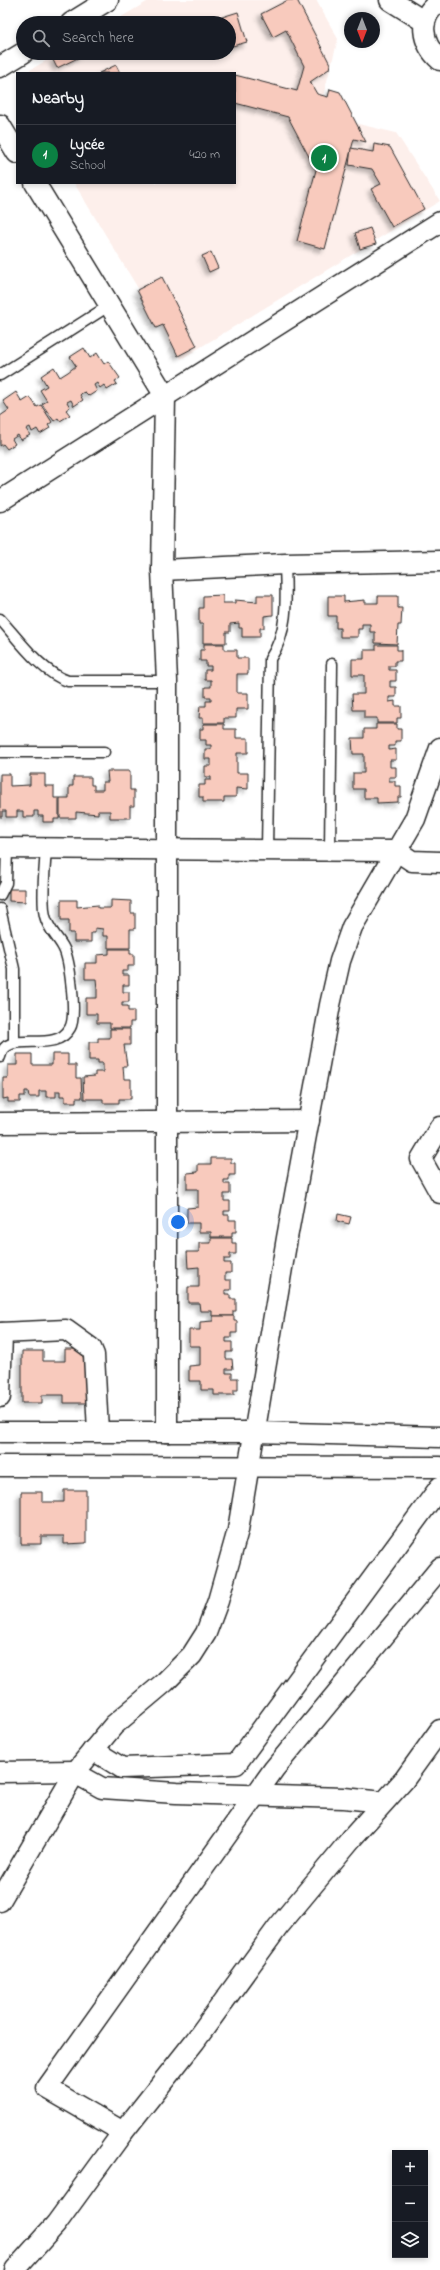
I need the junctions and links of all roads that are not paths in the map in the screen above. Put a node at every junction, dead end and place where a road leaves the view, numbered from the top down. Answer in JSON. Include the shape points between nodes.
{"nodes":[{"id":1,"x":108,"y":0,"type":"edge"},
{"id":2,"x":390,"y":0,"type":"edge"},
{"id":3,"x":440,"y":2,"type":"edge"},
{"id":4,"x":82,"y":16,"type":"edge"},
{"id":5,"x":425,"y":22,"type":"junction"},
{"id":6,"x":16,"y":57,"type":"edge"},
{"id":7,"x":440,"y":60,"type":"edge"},
{"id":8,"x":0,"y":67,"type":"edge"},
{"id":9,"x":0,"y":125,"type":"edge"},
{"id":10,"x":16,"y":151,"type":"edge"},
{"id":11,"x":36,"y":184,"type":"edge"},
{"id":12,"x":440,"y":222,"type":"edge"},
{"id":13,"x":110,"y":305,"type":"junction"},
{"id":14,"x":0,"y":375,"type":"edge"},
{"id":15,"x":164,"y":396,"type":"junction"},
{"id":16,"x":0,"y":501,"type":"edge"},
{"id":17,"x":440,"y":561,"type":"edge"},
{"id":18,"x":285,"y":564,"type":"junction"},
{"id":19,"x":162,"y":570,"type":"junction"},
{"id":20,"x":0,"y":619,"type":"edge"},
{"id":21,"x":332,"y":664,"type":"dead end"},
{"id":22,"x":167,"y":680,"type":"junction"},
{"id":23,"x":440,"y":748,"type":"edge"},
{"id":24,"x":0,"y":752,"type":"edge"},
{"id":25,"x":104,"y":752,"type":"dead end"},
{"id":26,"x":4,"y":848,"type":"edge"},
{"id":27,"x":46,"y":849,"type":"junction"},
{"id":28,"x":168,"y":850,"type":"junction"},
{"id":29,"x":267,"y":850,"type":"junction"},
{"id":30,"x":330,"y":851,"type":"junction"},
{"id":31,"x":397,"y":851,"type":"junction"},
{"id":32,"x":440,"y":862,"type":"edge"},
{"id":33,"x":0,"y":895,"type":"edge"},
{"id":34,"x":0,"y":909,"type":"edge"},
{"id":35,"x":14,"y":1042,"type":"junction"},
{"id":36,"x":0,"y":1057,"type":"edge"},
{"id":37,"x":309,"y":1121,"type":"junction"},
{"id":38,"x":169,"y":1122,"type":"junction"},
{"id":39,"x":0,"y":1123,"type":"edge"},
{"id":40,"x":440,"y":1127,"type":"edge"},
{"id":41,"x":440,"y":1193,"type":"edge"},
{"id":42,"x":1,"y":1333,"type":"edge"},
{"id":43,"x":0,"y":1397,"type":"edge"},
{"id":44,"x":98,"y":1431,"type":"junction"},
{"id":45,"x":0,"y":1432,"type":"edge"},
{"id":46,"x":168,"y":1432,"type":"junction"},
{"id":47,"x":255,"y":1432,"type":"junction"},
{"id":48,"x":440,"y":1437,"type":"edge"},
{"id":49,"x":0,"y":1466,"type":"edge"},
{"id":50,"x":249,"y":1466,"type":"junction"},
{"id":51,"x":440,"y":1467,"type":"edge"},
{"id":52,"x":440,"y":1487,"type":"edge"},
{"id":53,"x":440,"y":1568,"type":"edge"},
{"id":54,"x":440,"y":1730,"type":"edge"},
{"id":55,"x":93,"y":1750,"type":"junction"},
{"id":56,"x":0,"y":1772,"type":"edge"},
{"id":57,"x":76,"y":1772,"type":"junction"},
{"id":58,"x":256,"y":1795,"type":"junction"},
{"id":59,"x":384,"y":1802,"type":"junction"},
{"id":60,"x":0,"y":1901,"type":"edge"},
{"id":61,"x":123,"y":2132,"type":"junction"},
{"id":62,"x":15,"y":2270,"type":"edge"}],
"edges":[{"from":1,"to":4,"type":"street"},
{"from":2,"to":5,"type":"street"},
{"from":3,"to":5,"type":"street","via":[[429,12]]},
{"from":5,"to":7,"type":"street","via":[[423,33],[426,44]]},
{"from":6,"to":8,"type":"street"},
{"from":9,"to":10,"type":"street"},
{"from":11,"to":13,"type":"street"},
{"from":12,"to":15,"type":"street"},
{"from":13,"to":14,"type":"lane"},
{"from":13,"to":15,"type":"street"},
{"from":15,"to":16,"type":"street"},
{"from":15,"to":19,"type":"street"},
{"from":17,"to":18,"type":"street"},
{"from":18,"to":19,"type":"street"},
{"from":18,"to":29,"type":"lane","via":[[286,595],[281,640],[270,659]]},
{"from":19,"to":22,"type":"street"},
{"from":20,"to":22,"type":"lane","via":[[45,668],[58,678],[68,681]]},
{"from":21,"to":30,"type":"lane"},
{"from":22,"to":28,"type":"street"},
{"from":23,"to":31,"type":"street","via":[[415,819]]},
{"from":24,"to":25,"type":"lane"},
{"from":26,"to":27,"type":"street"},
{"from":26,"to":33,"type":"lane","via":[[6,883]]},
{"from":27,"to":28,"type":"street"},
{"from":27,"to":35,"type":"lane","via":[[45,915],[68,957],[73,1018],[70,1028],[63,1036],[52,1042]]},
{"from":28,"to":29,"type":"street"},
{"from":28,"to":38,"type":"street"},
{"from":29,"to":30,"type":"street"},
{"from":30,"to":31,"type":"street"},
{"from":31,"to":32,"type":"street","via":[[412,861]]},
{"from":31,"to":37,"type":"street","via":[[352,928],[340,961]]},
{"from":34,"to":35,"type":"lane","via":[[14,969]]},
{"from":35,"to":36,"type":"lane","via":[[6,1046]]},
{"from":37,"to":38,"type":"street"},
{"from":37,"to":47,"type":"street"},
{"from":38,"to":39,"type":"street"},
{"from":38,"to":46,"type":"street"},
{"from":40,"to":41,"type":"street","via":[[421,1159]]},
{"from":42,"to":43,"type":"street"},
{"from":42,"to":44,"type":"street","via":[[66,1330],[91,1348],[94,1356]]},
{"from":44,"to":45,"type":"street"},
{"from":44,"to":46,"type":"street"},
{"from":46,"to":47,"type":"street"},
{"from":47,"to":48,"type":"street"},
{"from":47,"to":50,"type":"street"},
{"from":49,"to":50,"type":"street"},
{"from":50,"to":51,"type":"street"},
{"from":50,"to":55,"type":"street","via":[[231,1558],[206,1633],[182,1668],[114,1725]]},
{"from":52,"to":55,"type":"street","via":[[236,1764],[122,1768]]},
{"from":53,"to":58,"type":"street","via":[[274,1769]]},
{"from":54,"to":59,"type":"street","via":[[404,1780]]},
{"from":55,"to":57,"type":"street"},
{"from":56,"to":57,"type":"street"},
{"from":57,"to":58,"type":"street","via":[[102,1788]]},
{"from":57,"to":60,"type":"street"},
{"from":58,"to":59,"type":"street"},
{"from":58,"to":61,"type":"street","via":[[47,2088]]},
{"from":59,"to":61,"type":"street","via":[[278,1927],[195,2041]]},
{"from":61,"to":62,"type":"street","via":[[56,2224]]}]}
